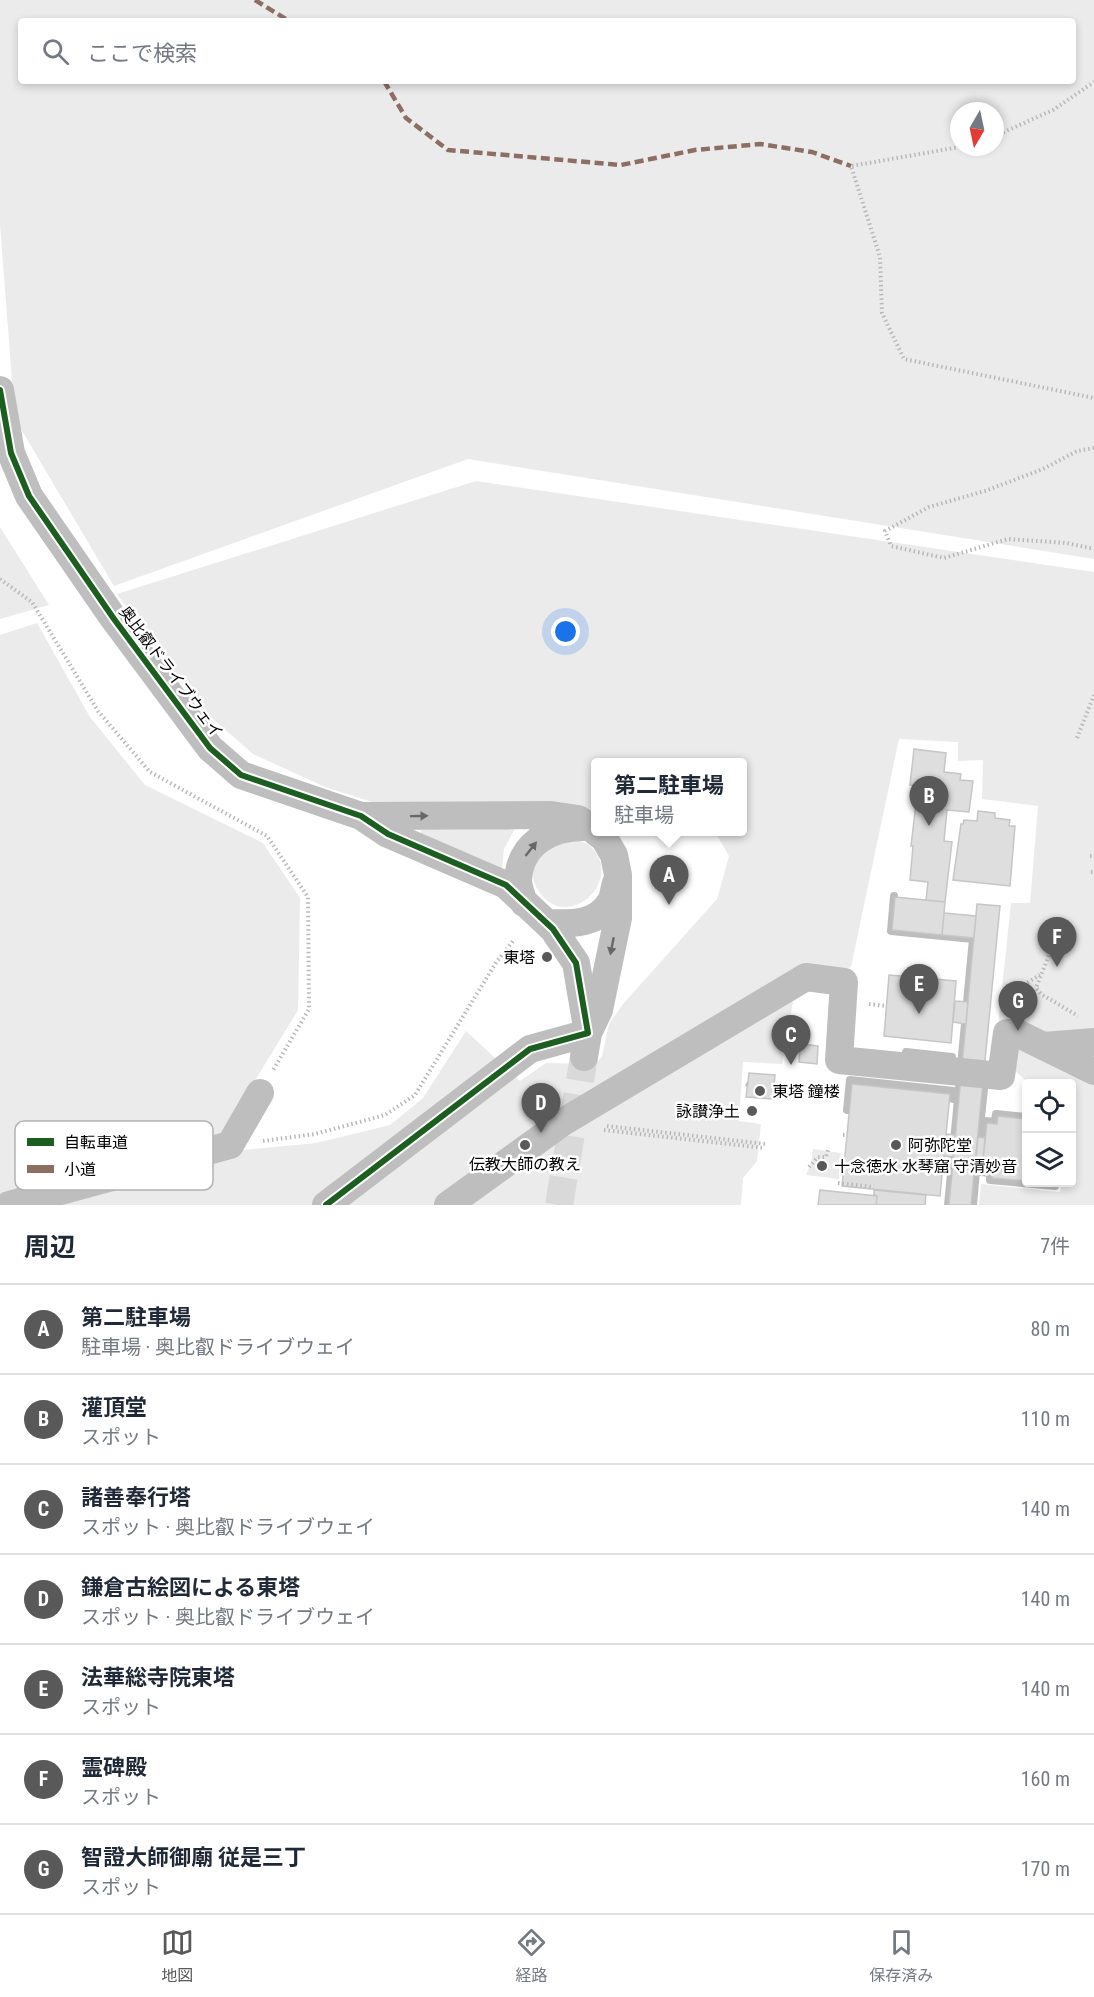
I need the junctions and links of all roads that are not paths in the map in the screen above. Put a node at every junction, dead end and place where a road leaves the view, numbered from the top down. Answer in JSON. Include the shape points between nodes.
{"nodes":[{"id":1,"x":0,"y":390,"type":"edge"},
{"id":2,"x":361,"y":816,"type":"junction"},
{"id":3,"x":591,"y":828,"type":"edge"},
{"id":4,"x":591,"y":830,"type":"edge"},
{"id":5,"x":602,"y":836,"type":"edge"},
{"id":6,"x":618,"y":875,"type":"junction"},
{"id":7,"x":524,"y":903,"type":"junction"},
{"id":8,"x":547,"y":923,"type":"junction"},
{"id":9,"x":1090,"y":1032,"type":"edge"},
{"id":10,"x":586,"y":1045,"type":"junction"},
{"id":11,"x":1044,"y":1046,"type":"junction"},
{"id":12,"x":1094,"y":1071,"type":"edge"},
{"id":13,"x":260,"y":1093,"type":"road end"},
{"id":14,"x":213,"y":1150,"type":"edge"},
{"id":15,"x":66,"y":1190,"type":"edge"},
{"id":16,"x":9,"y":1205,"type":"edge"},
{"id":17,"x":327,"y":1205,"type":"edge"},
{"id":18,"x":447,"y":1205,"type":"edge"}],
"edges":[{"from":1,"to":2,"type":"street","name":"奥比叡ドライブウェイ","via":[[11,453],[29,496],[210,748],[241,775]]},
{"from":2,"to":3,"type":"street","name":"奥比叡ドライブウェイ","one_way":true,"via":[[551,815],[578,819]]},
{"from":2,"to":7,"type":"street","name":"奥比叡ドライブウェイ","via":[[388,834],[506,885]]},
{"from":7,"to":4,"type":"street","one_way":true,"via":[[518,882],[530,846],[547,833],[567,827]]},
{"from":5,"to":6,"type":"street","via":[[614,855]]},
{"from":6,"to":8,"type":"street","via":[[611,902],[594,920]]},
{"from":6,"to":10,"type":"street","one_way":true,"via":[[618,918],[599,1010]]},
{"from":7,"to":8,"type":"street","name":"奥比叡ドライブウェイ"},
{"from":8,"to":10,"type":"street","name":"奥比叡ドライブウェイ","via":[[576,963]]},
{"from":9,"to":11,"type":"street"},
{"from":10,"to":17,"type":"street","via":[[530,1049]]},
{"from":11,"to":12,"type":"street"},
{"from":11,"to":18,"type":"street","via":[[1019,1034],[1007,1033],[1001,1076],[839,1060],[844,982],[806,977]]},
{"from":13,"to":14,"type":"street","via":[[230,1145]]},
{"from":15,"to":16,"type":"street"}]}
